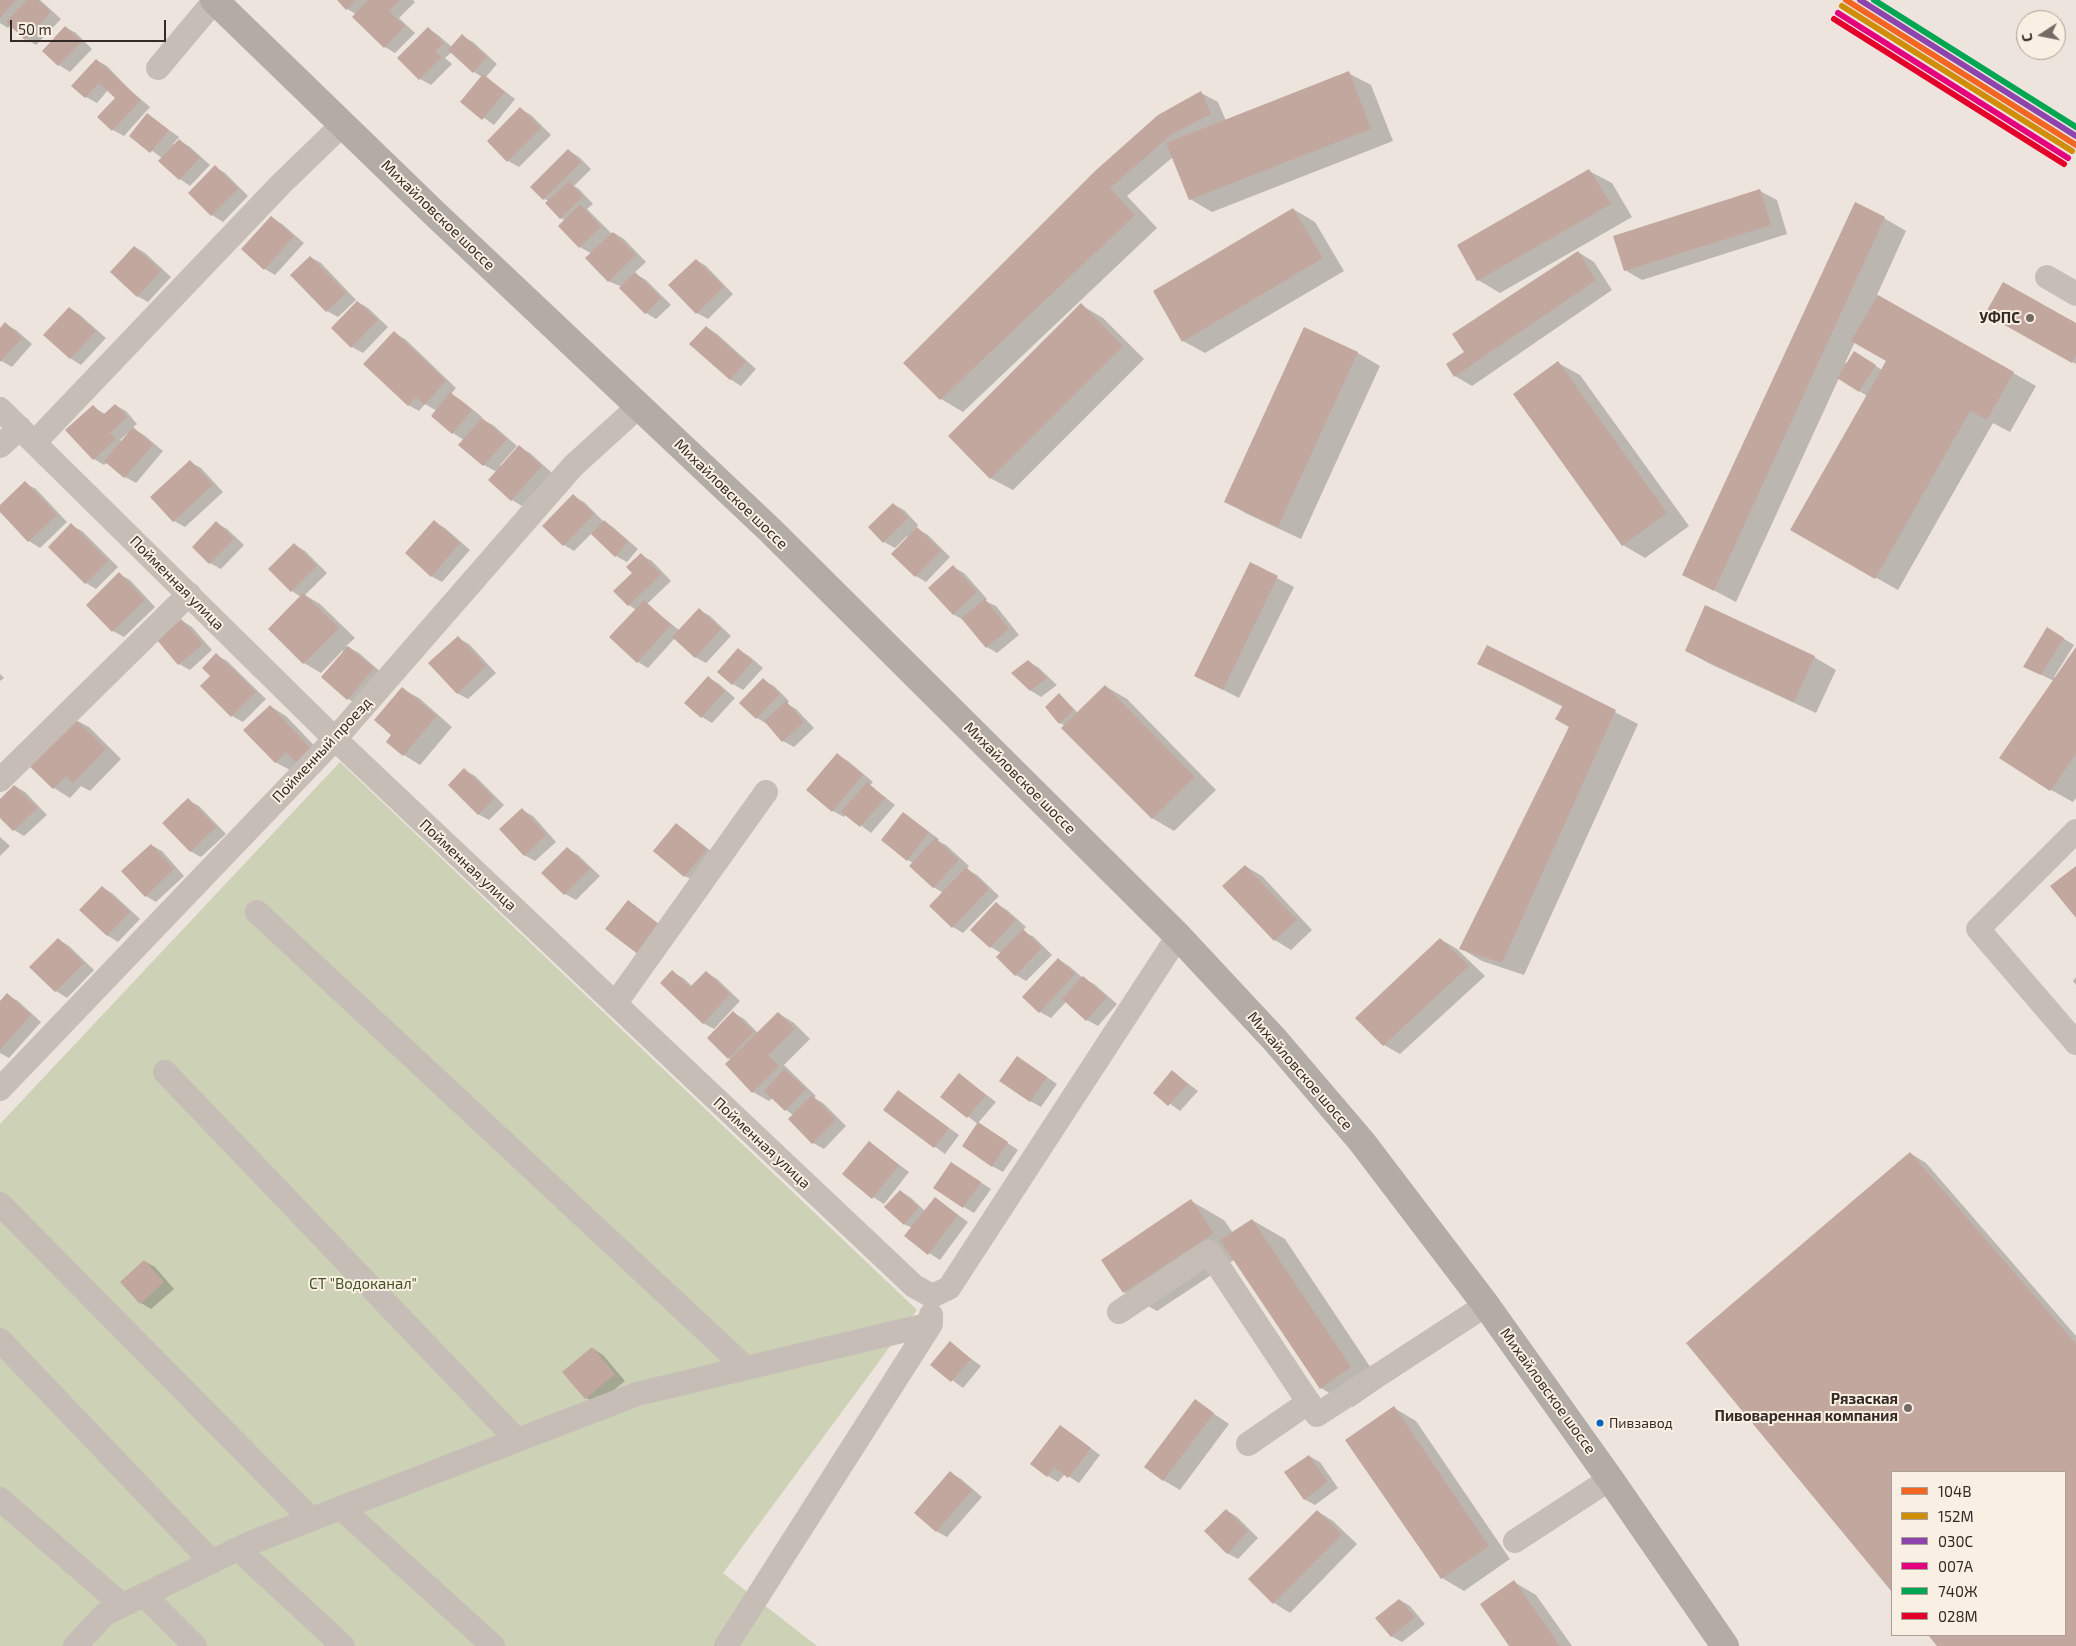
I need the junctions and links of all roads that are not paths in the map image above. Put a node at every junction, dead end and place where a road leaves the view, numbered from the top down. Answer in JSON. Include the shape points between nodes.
{"nodes":[{"id":1,"x":215,"y":0,"type":"edge"},
{"id":2,"x":158,"y":68,"type":"dead end"},
{"id":3,"x":343,"y":124,"type":"junction"},
{"id":4,"x":2047,"y":277,"type":"dead end"},
{"id":5,"x":2076,"y":294,"type":"edge"},
{"id":6,"x":639,"y":406,"type":"junction"},
{"id":7,"x":0,"y":409,"type":"edge"},
{"id":8,"x":27,"y":435,"type":"junction"},
{"id":9,"x":0,"y":446,"type":"edge"},
{"id":10,"x":189,"y":594,"type":"junction"},
{"id":11,"x":335,"y":739,"type":"junction"},
{"id":12,"x":0,"y":780,"type":"edge"},
{"id":13,"x":766,"y":792,"type":"dead end"},
{"id":14,"x":2076,"y":831,"type":"edge"},
{"id":15,"x":257,"y":912,"type":"dead end"},
{"id":16,"x":1178,"y":936,"type":"junction"},
{"id":17,"x":615,"y":1004,"type":"junction"},
{"id":18,"x":2076,"y":1043,"type":"edge"},
{"id":19,"x":164,"y":1072,"type":"dead end"},
{"id":20,"x":0,"y":1088,"type":"edge"},
{"id":21,"x":0,"y":1204,"type":"edge"},
{"id":22,"x":941,"y":1292,"type":"junction"},
{"id":23,"x":1486,"y":1305,"type":"junction"},
{"id":24,"x":1119,"y":1312,"type":"dead end"},
{"id":25,"x":931,"y":1324,"type":"junction"},
{"id":26,"x":0,"y":1340,"type":"edge"},
{"id":27,"x":746,"y":1368,"type":"junction"},
{"id":28,"x":1309,"y":1402,"type":"junction"},
{"id":29,"x":517,"y":1440,"type":"junction"},
{"id":30,"x":1248,"y":1444,"type":"dead end"},
{"id":31,"x":1610,"y":1479,"type":"junction"},
{"id":32,"x":0,"y":1499,"type":"edge"},
{"id":33,"x":341,"y":1508,"type":"junction"},
{"id":34,"x":311,"y":1519,"type":"junction"},
{"id":35,"x":1515,"y":1540,"type":"dead end"},
{"id":36,"x":238,"y":1549,"type":"junction"},
{"id":37,"x":212,"y":1562,"type":"junction"},
{"id":38,"x":144,"y":1595,"type":"junction"},
{"id":39,"x":122,"y":1605,"type":"junction"},
{"id":40,"x":75,"y":1646,"type":"edge"},
{"id":41,"x":194,"y":1646,"type":"edge"},
{"id":42,"x":344,"y":1646,"type":"edge"},
{"id":43,"x":493,"y":1646,"type":"edge"},
{"id":44,"x":726,"y":1646,"type":"edge"},
{"id":45,"x":1725,"y":1646,"type":"edge"}],
"edges":[{"from":1,"to":2,"type":"street"},
{"from":1,"to":3,"type":"main road","name":"Михайловское шоссе"},
{"from":3,"to":6,"type":"main road","name":"Михайловское шоссе"},
{"from":3,"to":8,"type":"street"},
{"from":4,"to":5,"type":"street"},
{"from":6,"to":11,"type":"street","name":"Пойменный проезд","via":[[573,466]]},
{"from":6,"to":16,"type":"main road","name":"Михайловское шоссе","via":[[777,537]]},
{"from":7,"to":8,"type":"street","name":"Пойменная улица"},
{"from":8,"to":9,"type":"street"},
{"from":8,"to":10,"type":"street","name":"Пойменная улица"},
{"from":10,"to":11,"type":"street","name":"Пойменная улица"},
{"from":10,"to":12,"type":"street"},
{"from":11,"to":17,"type":"street","name":"Пойменная улица"},
{"from":11,"to":20,"type":"street","name":"Пойменный проезд"},
{"from":13,"to":17,"type":"street"},
{"from":14,"to":18,"type":"street","via":[[1978,929]]},
{"from":15,"to":27,"type":"street"},
{"from":16,"to":22,"type":"street"},
{"from":16,"to":23,"type":"main road","name":"Михайловское шоссе","via":[[1275,1040],[1362,1142]]},
{"from":17,"to":22,"type":"street","name":"Пойменная улица","via":[[914,1286]]},
{"from":19,"to":29,"type":"street"},
{"from":21,"to":34,"type":"street"},
{"from":22,"to":25,"type":"street"},
{"from":23,"to":28,"type":"street","via":[[1317,1415]]},
{"from":23,"to":31,"type":"main road","name":"Михайловское шоссе"},
{"from":24,"to":28,"type":"street","via":[[1209,1252]]},
{"from":25,"to":27,"type":"street"},
{"from":25,"to":44,"type":"street"},
{"from":26,"to":37,"type":"street"},
{"from":27,"to":29,"type":"street","via":[[636,1394]]},
{"from":28,"to":30,"type":"street"},
{"from":29,"to":33,"type":"street"},
{"from":31,"to":35,"type":"street"},
{"from":31,"to":45,"type":"main road","name":"Михайловское шоссе"},
{"from":32,"to":39,"type":"street"},
{"from":33,"to":34,"type":"street"},
{"from":33,"to":43,"type":"street"},
{"from":34,"to":36,"type":"street"},
{"from":36,"to":37,"type":"street"},
{"from":36,"to":42,"type":"street"},
{"from":37,"to":38,"type":"street"},
{"from":38,"to":39,"type":"street"},
{"from":38,"to":41,"type":"street"},
{"from":39,"to":40,"type":"street","via":[[105,1614]]}]}
